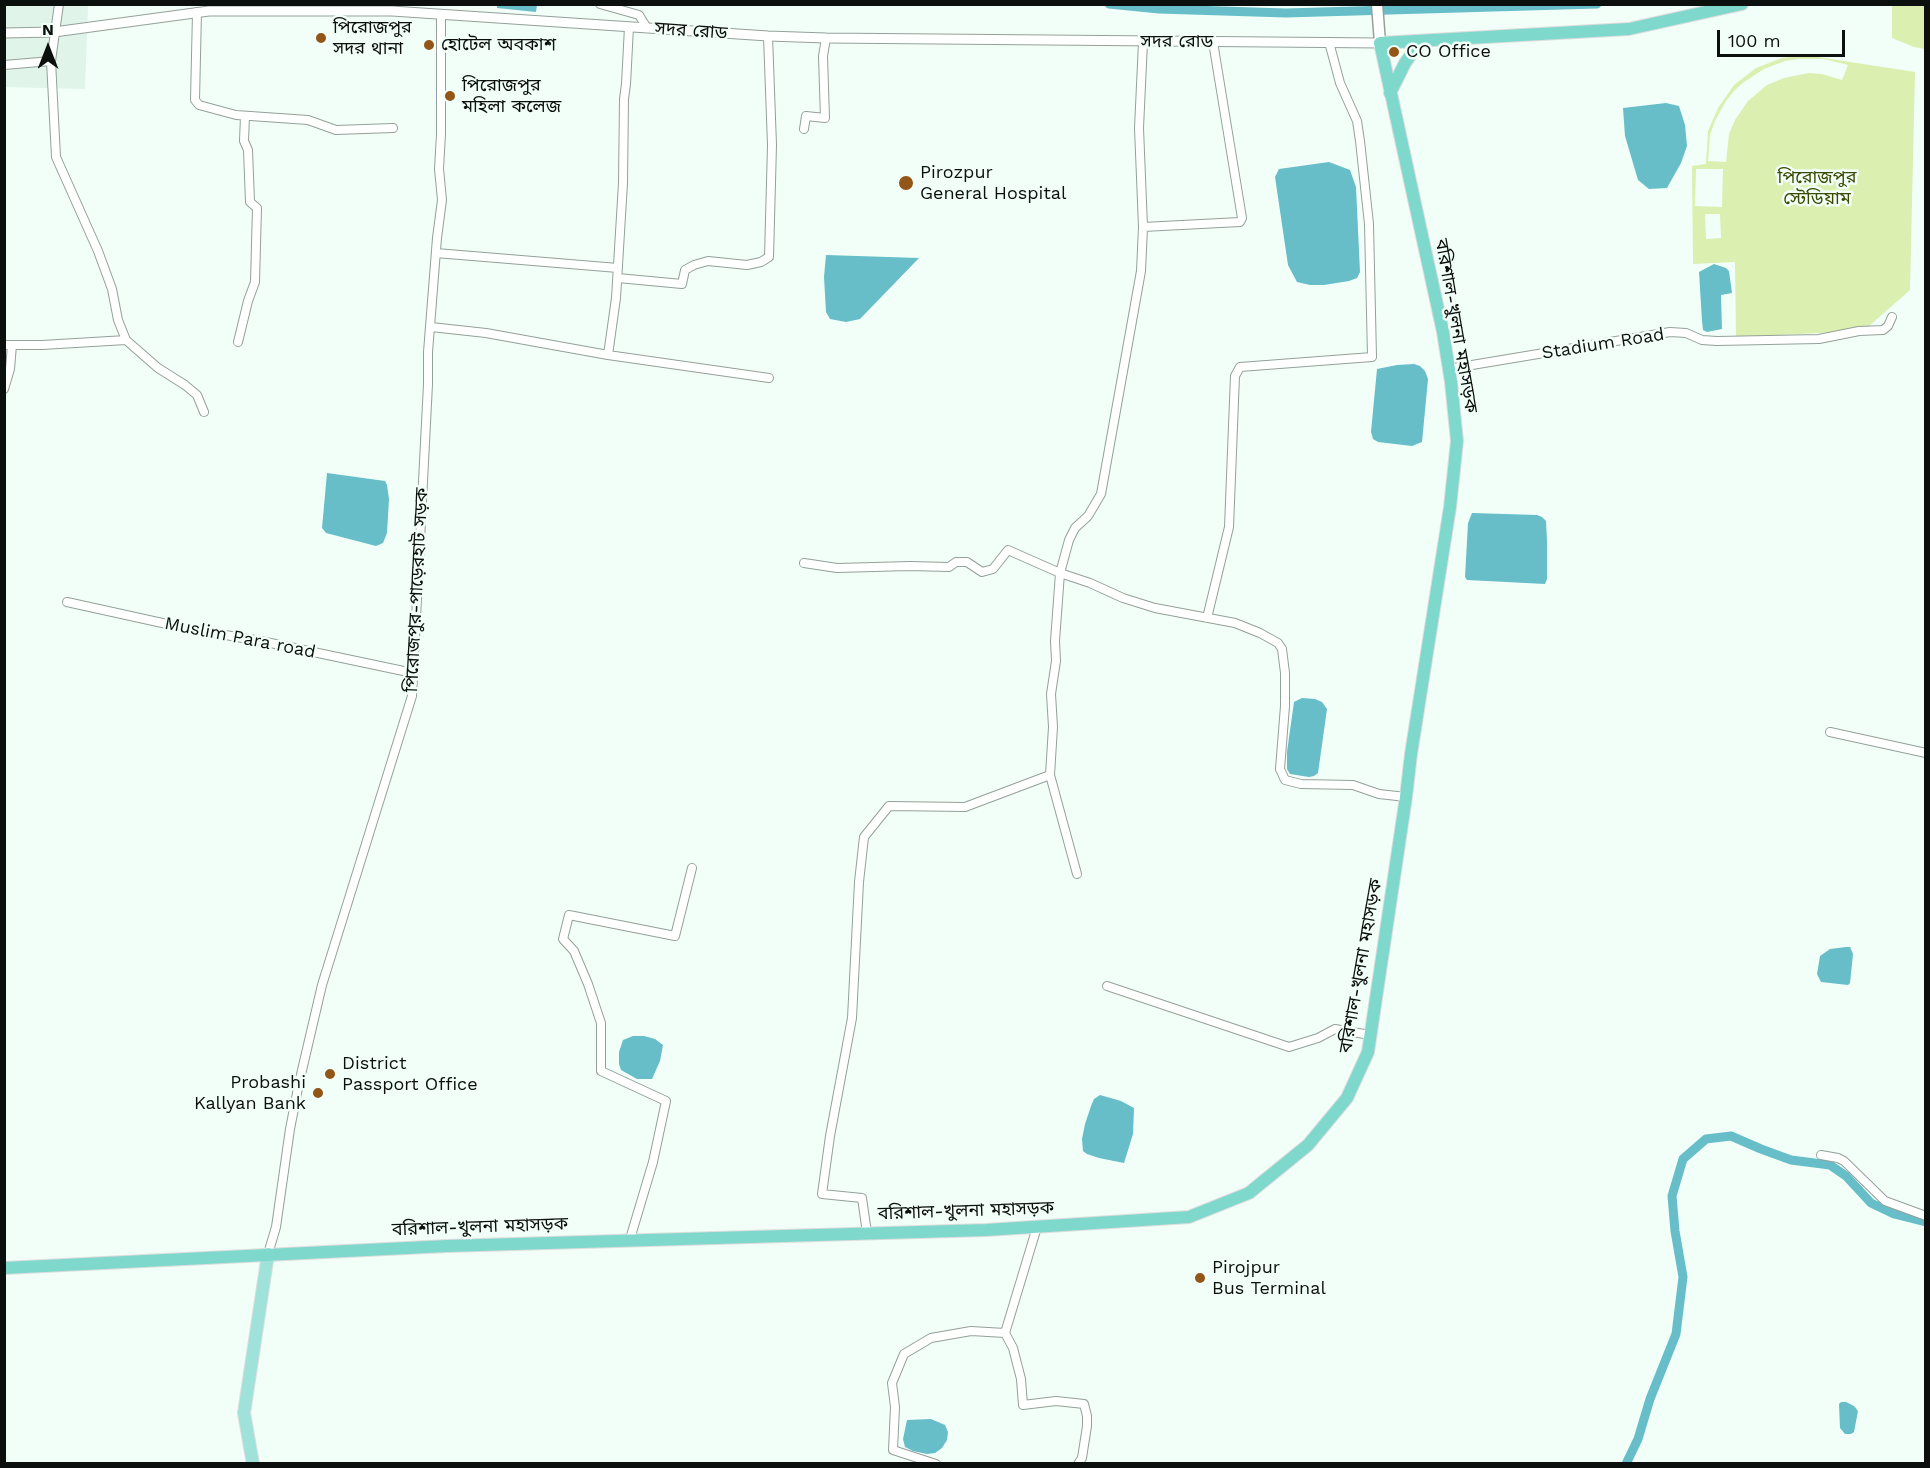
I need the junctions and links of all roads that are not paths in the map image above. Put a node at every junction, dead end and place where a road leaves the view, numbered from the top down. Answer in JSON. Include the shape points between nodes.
{"nodes":[{"id":1,"x":59,"y":4,"type":"edge"},
{"id":2,"x":600,"y":4,"type":"edge"},
{"id":3,"x":1377,"y":4,"type":"edge"},
{"id":4,"x":1742,"y":4,"type":"edge"},
{"id":5,"x":292,"y":8,"type":"edge"},
{"id":6,"x":197,"y":12,"type":"junction"},
{"id":7,"x":441,"y":16,"type":"junction"},
{"id":8,"x":629,"y":27,"type":"junction"},
{"id":9,"x":647,"y":28,"type":"junction"},
{"id":10,"x":54,"y":32,"type":"junction"},
{"id":11,"x":4,"y":33,"type":"edge"},
{"id":12,"x":768,"y":36,"type":"junction"},
{"id":13,"x":826,"y":39,"type":"junction"},
{"id":14,"x":1421,"y":41,"type":"junction"},
{"id":15,"x":1143,"y":42,"type":"junction"},
{"id":16,"x":1213,"y":42,"type":"junction"},
{"id":17,"x":1329,"y":42,"type":"junction"},
{"id":18,"x":1380,"y":43,"type":"junction"},
{"id":19,"x":51,"y":61,"type":"junction"},
{"id":20,"x":4,"y":64,"type":"edge"},
{"id":21,"x":1390,"y":93,"type":"junction"},
{"id":22,"x":245,"y":116,"type":"junction"},
{"id":23,"x":393,"y":128,"type":"dead end"},
{"id":24,"x":804,"y":129,"type":"dead end"},
{"id":25,"x":1143,"y":227,"type":"junction"},
{"id":26,"x":436,"y":253,"type":"junction"},
{"id":27,"x":618,"y":267,"type":"junction"},
{"id":28,"x":618,"y":278,"type":"junction"},
{"id":29,"x":1893,"y":317,"type":"dead end"},
{"id":30,"x":430,"y":327,"type":"junction"},
{"id":31,"x":126,"y":340,"type":"junction"},
{"id":32,"x":238,"y":342,"type":"dead end"},
{"id":33,"x":8,"y":345,"type":"edge"},
{"id":34,"x":608,"y":355,"type":"junction"},
{"id":35,"x":1448,"y":369,"type":"junction"},
{"id":36,"x":769,"y":378,"type":"dead end"},
{"id":37,"x":4,"y":389,"type":"edge"},
{"id":38,"x":204,"y":412,"type":"dead end"},
{"id":39,"x":804,"y":563,"type":"dead end"},
{"id":40,"x":1060,"y":573,"type":"junction"},
{"id":41,"x":67,"y":602,"type":"dead end"},
{"id":42,"x":1207,"y":618,"type":"junction"},
{"id":43,"x":413,"y":673,"type":"junction"},
{"id":44,"x":1830,"y":732,"type":"dead end"},
{"id":45,"x":1926,"y":753,"type":"edge"},
{"id":46,"x":1050,"y":775,"type":"junction"},
{"id":47,"x":1407,"y":798,"type":"junction"},
{"id":48,"x":692,"y":868,"type":"dead end"},
{"id":49,"x":1077,"y":874,"type":"dead end"},
{"id":50,"x":1107,"y":986,"type":"dead end"},
{"id":51,"x":1370,"y":1035,"type":"junction"},
{"id":52,"x":1821,"y":1155,"type":"dead end"},
{"id":53,"x":1926,"y":1215,"type":"edge"},
{"id":54,"x":1038,"y":1227,"type":"junction"},
{"id":55,"x":867,"y":1233,"type":"junction"},
{"id":56,"x":630,"y":1239,"type":"junction"},
{"id":57,"x":268,"y":1254,"type":"junction"},
{"id":58,"x":4,"y":1268,"type":"edge"},
{"id":59,"x":1005,"y":1333,"type":"junction"},
{"id":60,"x":253,"y":1464,"type":"edge"},
{"id":61,"x":936,"y":1464,"type":"edge"},
{"id":62,"x":1078,"y":1464,"type":"edge"}],
"edges":[{"from":1,"to":10,"type":"street"},
{"from":2,"to":9,"type":"street","via":[[639,15]]},
{"from":3,"to":18,"type":"main road"},
{"from":4,"to":14,"type":"highway","via":[[1629,29]]},
{"from":5,"to":6,"type":"street","name":"সদর রোড"},
{"from":5,"to":7,"type":"street","name":"সদর রোড"},
{"from":6,"to":10,"type":"street","name":"সদর রোড"},
{"from":6,"to":22,"type":"street","via":[[195,100],[222,113]]},
{"from":7,"to":8,"type":"street","name":"সদর রোড"},
{"from":7,"to":26,"type":"street","name":"পিরোজপুর-পাড়েরহাট সড়ক","via":[[442,200]]},
{"from":8,"to":9,"type":"street","name":"সদর রোড"},
{"from":8,"to":27,"type":"street"},
{"from":9,"to":12,"type":"street","name":"সদর রোড"},
{"from":10,"to":11,"type":"street","name":"সদর রোড"},
{"from":10,"to":19,"type":"street"},
{"from":12,"to":13,"type":"street","name":"সদর রোড"},
{"from":12,"to":28,"type":"street","via":[[772,145],[769,257],[747,265],[708,261],[694,265],[685,270],[682,284]]},
{"from":13,"to":15,"type":"street","name":"সদর রোড"},
{"from":13,"to":24,"type":"street","via":[[825,118],[806,116]]},
{"from":14,"to":18,"type":"highway"},
{"from":14,"to":21,"type":"highway"},
{"from":15,"to":16,"type":"street","name":"সদর রোড"},
{"from":15,"to":25,"type":"street","via":[[1139,128]]},
{"from":16,"to":17,"type":"street","name":"সদর রোড"},
{"from":16,"to":25,"type":"street","via":[[1242,218],[1240,222]]},
{"from":17,"to":18,"type":"street","name":"সদর রোড"},
{"from":17,"to":42,"type":"street","via":[[1360,141],[1369,224],[1372,357],[1240,367],[1234,376],[1229,527]]},
{"from":18,"to":21,"type":"highway","name":"বরিশাল-খুলনা মহাসড়ক"},
{"from":19,"to":20,"type":"street"},
{"from":19,"to":31,"type":"street","via":[[56,157],[99,250]]},
{"from":21,"to":35,"type":"highway","name":"বরিশাল-খুলনা মহাসড়ক"},
{"from":22,"to":23,"type":"street","via":[[308,120],[336,130]]},
{"from":22,"to":32,"type":"street","via":[[250,202],[257,208],[255,282]]},
{"from":25,"to":40,"type":"street","via":[[1142,263],[1101,494],[1088,516],[1075,528]]},
{"from":26,"to":27,"type":"street"},
{"from":26,"to":30,"type":"street","name":"পিরোজপুর-পাড়েরহাট সড়ক"},
{"from":27,"to":28,"type":"street"},
{"from":28,"to":34,"type":"street"},
{"from":29,"to":35,"type":"street","name":"Stadium Road","via":[[1883,330],[1819,339],[1717,341],[1670,332]]},
{"from":30,"to":34,"type":"street"},
{"from":30,"to":43,"type":"street","name":"পিরোজপুর-পাড়েরহাট সড়ক"},
{"from":31,"to":33,"type":"street"},
{"from":31,"to":38,"type":"street","via":[[197,395]]},
{"from":33,"to":37,"type":"street","via":[[10,369]]},
{"from":34,"to":36,"type":"street"},
{"from":35,"to":47,"type":"highway","name":"বরিশাল-খুলনা মহাসড়ক","via":[[1456,441],[1450,507]]},
{"from":39,"to":40,"type":"street","via":[[837,568],[949,567],[967,562],[982,572],[993,569],[1008,550]]},
{"from":40,"to":42,"type":"street","via":[[1155,608]]},
{"from":40,"to":46,"type":"street","via":[[1051,694]]},
{"from":41,"to":43,"type":"street","name":"Muslim Para road"},
{"from":42,"to":47,"type":"street","via":[[1260,633],[1282,649],[1285,706],[1280,769],[1285,780],[1353,785]]},
{"from":43,"to":57,"type":"street","name":"পিরোজপুর-পাড়েরহাট সড়ক","via":[[412,696],[322,985],[299,1083],[276,1227]]},
{"from":44,"to":45,"type":"street"},
{"from":46,"to":49,"type":"street"},
{"from":46,"to":55,"type":"street","via":[[965,807],[889,806],[864,837],[852,1018],[822,1194],[862,1198]]},
{"from":47,"to":51,"type":"highway","name":"বরিশাল-খুলনা মহাসড়ক"},
{"from":48,"to":56,"type":"street","via":[[675,936],[569,915],[563,939],[574,951],[601,1023],[600,1071],[666,1101]]},
{"from":50,"to":51,"type":"street","via":[[1289,1047],[1335,1029]]},
{"from":51,"to":54,"type":"highway","name":"বরিশাল-খুলনা মহাসড়ক","via":[[1368,1052],[1347,1098],[1308,1145],[1249,1193],[1189,1217]]},
{"from":52,"to":53,"type":"street","via":[[1844,1161],[1885,1201]]},
{"from":54,"to":55,"type":"highway","name":"বরিশাল-খুলনা মহাসড়ক"},
{"from":54,"to":59,"type":"street"},
{"from":55,"to":56,"type":"highway","name":"বরিশাল-খুলনা মহাসড়ক"},
{"from":56,"to":57,"type":"highway","name":"বরিশাল-খুলনা মহাসড়ক"},
{"from":57,"to":58,"type":"highway","name":"বরিশাল-খুলনা মহাসড়ক"},
{"from":57,"to":60,"type":"main road","via":[[244,1413]]},
{"from":59,"to":61,"type":"street","via":[[972,1331],[931,1338],[904,1354],[892,1383],[893,1450]]},
{"from":59,"to":62,"type":"street","via":[[1021,1379],[1023,1405],[1056,1401],[1084,1404],[1087,1416]]}]}
